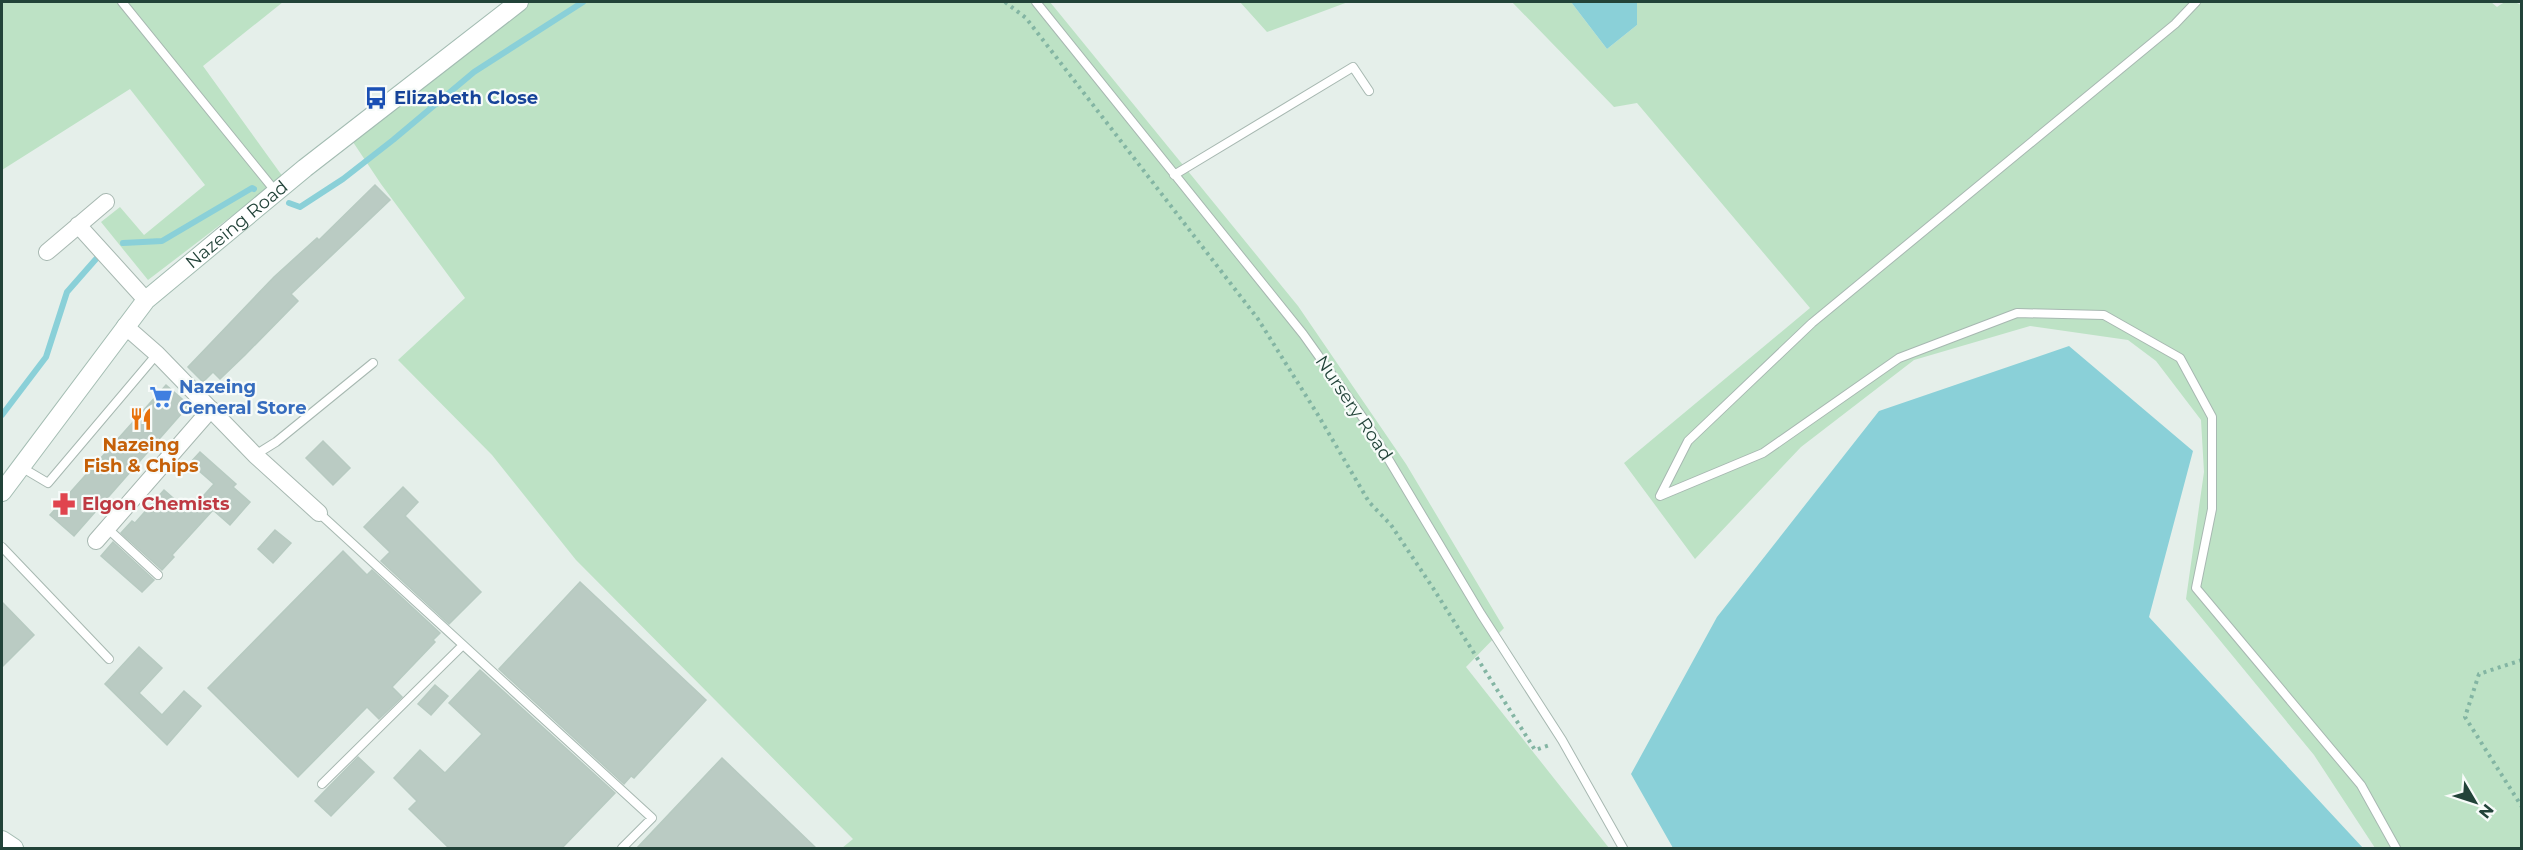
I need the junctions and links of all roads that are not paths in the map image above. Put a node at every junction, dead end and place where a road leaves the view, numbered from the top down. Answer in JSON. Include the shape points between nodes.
{"nodes":[{"id":1,"x":122,"y":2,"type":"edge"},
{"id":2,"x":519,"y":2,"type":"edge"},
{"id":3,"x":1036,"y":2,"type":"edge"},
{"id":4,"x":2196,"y":2,"type":"edge"},
{"id":5,"x":1370,"y":91,"type":"dead end"},
{"id":6,"x":1174,"y":175,"type":"junction"},
{"id":7,"x":276,"y":193,"type":"junction"},
{"id":8,"x":106,"y":202,"type":"dead end"},
{"id":9,"x":78,"y":225,"type":"junction"},
{"id":10,"x":47,"y":252,"type":"dead end"},
{"id":11,"x":146,"y":300,"type":"junction"},
{"id":12,"x":125,"y":326,"type":"junction"},
{"id":13,"x":157,"y":354,"type":"junction"},
{"id":14,"x":373,"y":363,"type":"dead end"},
{"id":15,"x":211,"y":409,"type":"junction"},
{"id":16,"x":255,"y":455,"type":"junction"},
{"id":17,"x":20,"y":466,"type":"junction"},
{"id":18,"x":2,"y":492,"type":"edge"},
{"id":19,"x":319,"y":513,"type":"joint"},
{"id":20,"x":101,"y":535,"type":"joint"},
{"id":21,"x":2,"y":547,"type":"edge"},
{"id":22,"x":158,"y":576,"type":"dead end"},
{"id":23,"x":464,"y":645,"type":"junction"},
{"id":24,"x":109,"y":659,"type":"dead end"},
{"id":25,"x":322,"y":784,"type":"dead end"},
{"id":26,"x":2,"y":840,"type":"edge"},
{"id":27,"x":14,"y":849,"type":"edge"},
{"id":28,"x":622,"y":849,"type":"edge"},
{"id":29,"x":1623,"y":849,"type":"edge"},
{"id":30,"x":2396,"y":849,"type":"edge"}],
"edges":[{"from":1,"to":7,"type":"lane"},
{"from":2,"to":7,"type":"main road","name":"Nazeing Road"},
{"from":3,"to":6,"type":"lane","name":"Nursery Road"},
{"from":4,"to":30,"type":"lane","via":[[2175,24],[1812,323],[1688,441],[1660,496],[1763,453],[1899,358],[2018,313],[2104,315],[2180,358],[2212,417],[2212,509],[2196,588],[2361,785]]},
{"from":5,"to":6,"type":"lane","via":[[1353,67]]},
{"from":6,"to":29,"type":"lane","name":"Nursery Road","via":[[1304,334],[1368,425],[1562,740]]},
{"from":7,"to":11,"type":"main road","name":"Nazeing Road"},
{"from":8,"to":9,"type":"street"},
{"from":9,"to":10,"type":"street"},
{"from":9,"to":11,"type":"street"},
{"from":11,"to":12,"type":"main road","name":"Nazeing Road"},
{"from":12,"to":13,"type":"street"},
{"from":12,"to":17,"type":"main road","name":"Nazeing Road"},
{"from":13,"to":15,"type":"street"},
{"from":13,"to":17,"type":"lane","via":[[48,483]]},
{"from":14,"to":16,"type":"lane"},
{"from":15,"to":16,"type":"street"},
{"from":15,"to":20,"type":"street"},
{"from":16,"to":19,"type":"street"},
{"from":17,"to":18,"type":"main road","name":"Nazeing Road"},
{"from":19,"to":23,"type":"lane"},
{"from":20,"to":22,"type":"lane"},
{"from":21,"to":24,"type":"lane"},
{"from":23,"to":25,"type":"lane"},
{"from":23,"to":28,"type":"lane","via":[[652,818]]},
{"from":26,"to":27,"type":"main road"}]}
